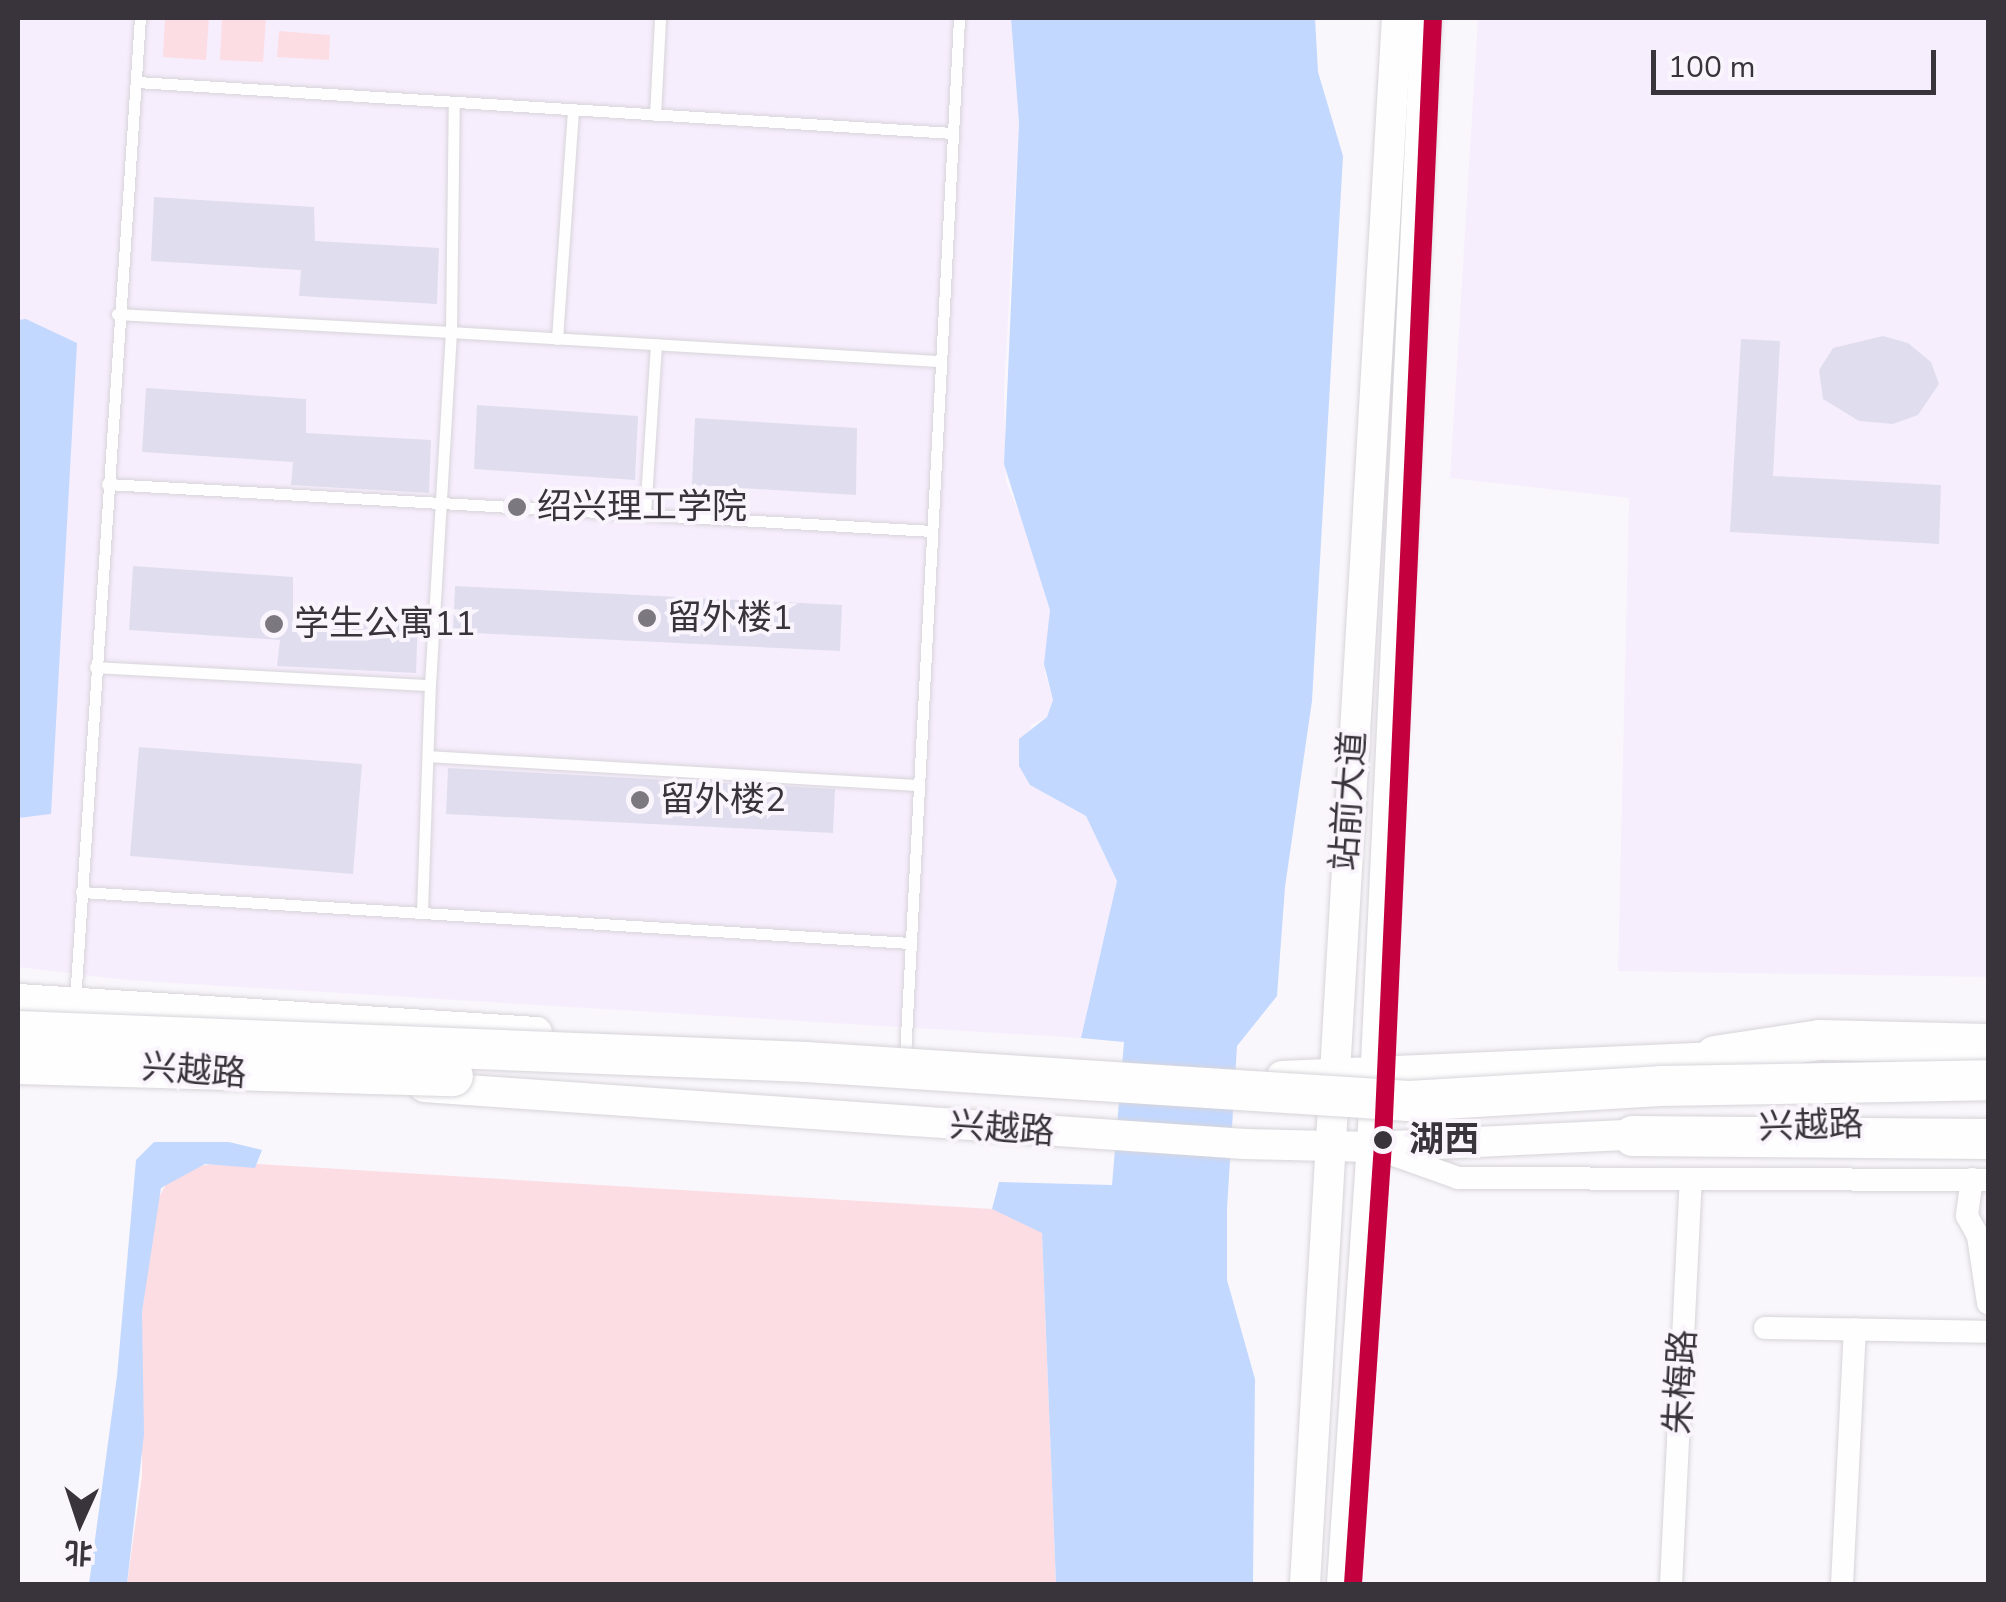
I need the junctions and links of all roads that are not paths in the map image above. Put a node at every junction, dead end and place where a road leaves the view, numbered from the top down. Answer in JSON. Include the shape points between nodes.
{"nodes":[{"id":1,"x":140,"y":18,"type":"edge"},
{"id":2,"x":660,"y":18,"type":"edge"},
{"id":3,"x":959,"y":18,"type":"edge"},
{"id":4,"x":1397,"y":18,"type":"edge"},
{"id":5,"x":1426,"y":18,"type":"edge"},
{"id":6,"x":136,"y":82,"type":"junction"},
{"id":7,"x":454,"y":102,"type":"junction"},
{"id":8,"x":573,"y":110,"type":"junction"},
{"id":9,"x":655,"y":114,"type":"junction"},
{"id":10,"x":952,"y":133,"type":"junction"},
{"id":11,"x":118,"y":314,"type":"junction"},
{"id":12,"x":450,"y":332,"type":"junction"},
{"id":13,"x":557,"y":339,"type":"junction"},
{"id":14,"x":656,"y":344,"type":"junction"},
{"id":15,"x":940,"y":361,"type":"junction"},
{"id":16,"x":107,"y":484,"type":"junction"},
{"id":17,"x":444,"y":502,"type":"junction"},
{"id":18,"x":644,"y":514,"type":"junction"},
{"id":19,"x":931,"y":531,"type":"junction"},
{"id":20,"x":95,"y":667,"type":"junction"},
{"id":21,"x":430,"y":684,"type":"junction"},
{"id":22,"x":428,"y":756,"type":"junction"},
{"id":23,"x":919,"y":785,"type":"junction"},
{"id":24,"x":82,"y":892,"type":"junction"},
{"id":25,"x":422,"y":911,"type":"junction"},
{"id":26,"x":911,"y":943,"type":"junction"},
{"id":27,"x":18,"y":999,"type":"edge"},
{"id":28,"x":74,"y":1003,"type":"junction"},
{"id":29,"x":18,"y":1031,"type":"edge"},
{"id":30,"x":1988,"y":1044,"type":"edge"},
{"id":31,"x":905,"y":1056,"type":"junction"},
{"id":32,"x":1715,"y":1056,"type":"junction"},
{"id":33,"x":1988,"y":1058,"type":"edge"},
{"id":34,"x":18,"y":1060,"type":"edge"},
{"id":35,"x":70,"y":1062,"type":"junction"},
{"id":36,"x":1373,"y":1070,"type":"junction"},
{"id":37,"x":1331,"y":1075,"type":"junction"},
{"id":38,"x":1988,"y":1080,"type":"edge"},
{"id":39,"x":1988,"y":1105,"type":"edge"},
{"id":40,"x":1988,"y":1125,"type":"edge"},
{"id":41,"x":1633,"y":1136,"type":"junction"},
{"id":42,"x":1988,"y":1139,"type":"edge"},
{"id":43,"x":1328,"y":1146,"type":"junction"},
{"id":44,"x":1372,"y":1146,"type":"junction"},
{"id":45,"x":1691,"y":1179,"type":"junction"},
{"id":46,"x":1980,"y":1180,"type":"edge"},
{"id":47,"x":1988,"y":1303,"type":"edge"},
{"id":48,"x":1765,"y":1328,"type":"dead end"},
{"id":49,"x":1855,"y":1330,"type":"junction"},
{"id":50,"x":1988,"y":1332,"type":"edge"},
{"id":51,"x":1306,"y":1584,"type":"edge"},
{"id":52,"x":1342,"y":1584,"type":"edge"},
{"id":53,"x":1670,"y":1584,"type":"edge"},
{"id":54,"x":1842,"y":1584,"type":"edge"}],
"edges":[{"from":1,"to":6,"type":"lane"},
{"from":2,"to":9,"type":"lane"},
{"from":3,"to":10,"type":"lane"},
{"from":4,"to":37,"type":"main road","name":"站前大道"},
{"from":5,"to":36,"type":"main road","name":"站前大道"},
{"from":6,"to":7,"type":"lane"},
{"from":6,"to":11,"type":"lane"},
{"from":7,"to":8,"type":"lane"},
{"from":7,"to":12,"type":"lane"},
{"from":8,"to":9,"type":"lane"},
{"from":8,"to":13,"type":"lane"},
{"from":9,"to":10,"type":"lane"},
{"from":10,"to":15,"type":"lane"},
{"from":11,"to":12,"type":"lane"},
{"from":11,"to":16,"type":"lane"},
{"from":12,"to":13,"type":"lane"},
{"from":12,"to":17,"type":"lane"},
{"from":13,"to":14,"type":"lane"},
{"from":14,"to":15,"type":"lane"},
{"from":14,"to":18,"type":"lane"},
{"from":15,"to":19,"type":"lane"},
{"from":16,"to":17,"type":"lane"},
{"from":16,"to":20,"type":"lane"},
{"from":17,"to":18,"type":"lane"},
{"from":17,"to":21,"type":"lane"},
{"from":18,"to":19,"type":"lane"},
{"from":19,"to":23,"type":"lane"},
{"from":20,"to":21,"type":"lane"},
{"from":20,"to":24,"type":"lane"},
{"from":21,"to":22,"type":"lane"},
{"from":22,"to":23,"type":"lane"},
{"from":22,"to":25,"type":"lane"},
{"from":23,"to":26,"type":"lane"},
{"from":24,"to":25,"type":"lane"},
{"from":24,"to":28,"type":"lane"},
{"from":25,"to":26,"type":"lane"},
{"from":26,"to":31,"type":"lane"},
{"from":27,"to":28,"type":"main road","name":"兴越路"},
{"from":28,"to":31,"type":"main road","name":"兴越路"},
{"from":28,"to":35,"type":"lane"},
{"from":29,"to":38,"type":"highway","bridge":true,"via":[[806,1062],[1408,1101],[1660,1086]]},
{"from":30,"to":32,"type":"highway","via":[[1820,1040]]},
{"from":31,"to":37,"type":"main road","name":"兴越路"},
{"from":32,"to":33,"type":"main road","name":"兴越路"},
{"from":32,"to":36,"type":"main road","name":"兴越路"},
{"from":34,"to":35,"type":"main road","name":"兴越路"},
{"from":34,"to":39,"type":"highway","bridge":true,"via":[[807,1086],[1414,1121],[1660,1108]]},
{"from":35,"to":43,"type":"main road","name":"兴越路","via":[[988,1129]]},
{"from":36,"to":37,"type":"main road","name":"兴越路"},
{"from":36,"to":44,"type":"main road","name":"站前大道"},
{"from":37,"to":43,"type":"main road","name":"站前大道"},
{"from":40,"to":41,"type":"main road","name":"兴越路"},
{"from":41,"to":42,"type":"highway"},
{"from":41,"to":44,"type":"main road","name":"兴越路"},
{"from":43,"to":44,"type":"main road","name":"兴越路"},
{"from":43,"to":51,"type":"main road","name":"站前大道"},
{"from":44,"to":45,"type":"street","via":[[1458,1178]]},
{"from":44,"to":52,"type":"main road","name":"站前大道"},
{"from":45,"to":46,"type":"street"},
{"from":45,"to":53,"type":"street","name":"朱梅路"},
{"from":46,"to":47,"type":"street","via":[[1967,1216],[1978,1236]]},
{"from":48,"to":49,"type":"street"},
{"from":49,"to":50,"type":"street"},
{"from":49,"to":54,"type":"street"}]}
